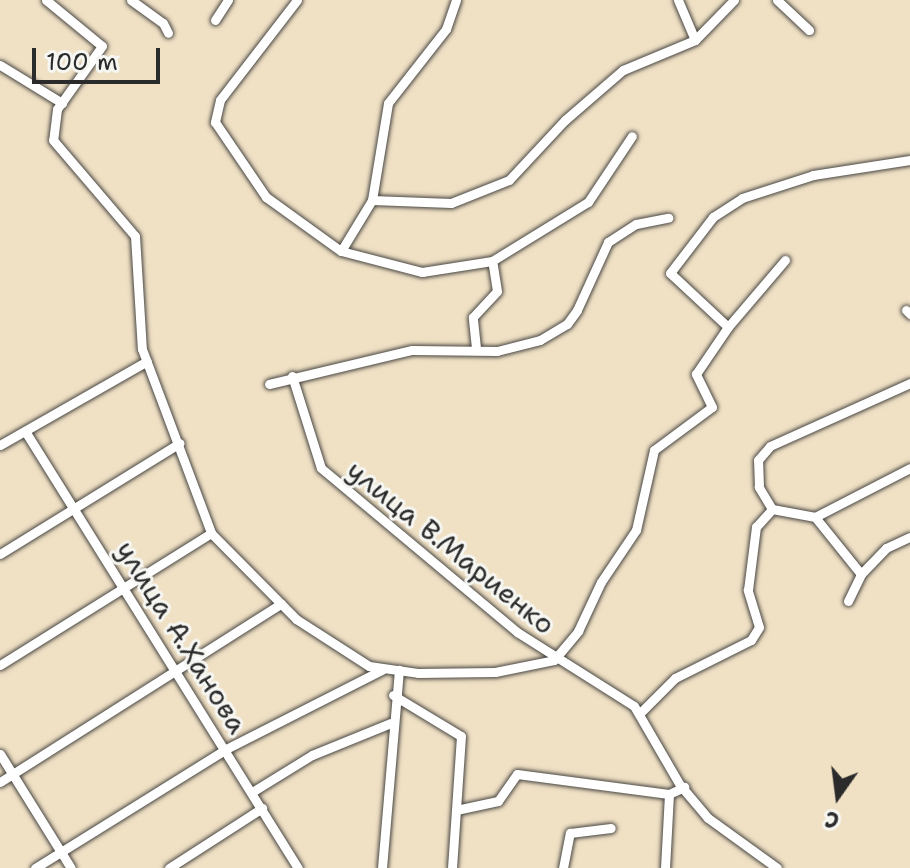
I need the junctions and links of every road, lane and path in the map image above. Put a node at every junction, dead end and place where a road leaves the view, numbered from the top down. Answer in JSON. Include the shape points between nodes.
{"nodes":[{"id":1,"x":46,"y":0,"type":"edge"},
{"id":2,"x":131,"y":0,"type":"edge"},
{"id":3,"x":228,"y":0,"type":"edge"},
{"id":4,"x":297,"y":0,"type":"edge"},
{"id":5,"x":456,"y":0,"type":"edge"},
{"id":6,"x":678,"y":0,"type":"edge"},
{"id":7,"x":734,"y":0,"type":"edge"},
{"id":8,"x":777,"y":0,"type":"edge"},
{"id":9,"x":215,"y":20,"type":"dead end"},
{"id":10,"x":809,"y":30,"type":"dead end"},
{"id":11,"x":168,"y":33,"type":"dead end"},
{"id":12,"x":695,"y":40,"type":"junction"},
{"id":13,"x":0,"y":65,"type":"edge"},
{"id":14,"x":62,"y":103,"type":"junction"},
{"id":15,"x":632,"y":136,"type":"dead end"},
{"id":16,"x":910,"y":160,"type":"edge"},
{"id":17,"x":372,"y":200,"type":"junction"},
{"id":18,"x":668,"y":218,"type":"dead end"},
{"id":19,"x":341,"y":251,"type":"junction"},
{"id":20,"x":785,"y":260,"type":"dead end"},
{"id":21,"x":492,"y":261,"type":"junction"},
{"id":22,"x":728,"y":327,"type":"junction"},
{"id":23,"x":476,"y":348,"type":"junction"},
{"id":24,"x":147,"y":361,"type":"junction"},
{"id":25,"x":292,"y":376,"type":"junction"},
{"id":26,"x":910,"y":383,"type":"edge"},
{"id":27,"x":269,"y":384,"type":"dead end"},
{"id":28,"x":25,"y":431,"type":"junction"},
{"id":29,"x":180,"y":443,"type":"junction"},
{"id":30,"x":0,"y":445,"type":"edge"},
{"id":31,"x":910,"y":468,"type":"edge"},
{"id":32,"x":73,"y":509,"type":"junction"},
{"id":33,"x":772,"y":509,"type":"junction"},
{"id":34,"x":815,"y":517,"type":"junction"},
{"id":35,"x":211,"y":533,"type":"junction"},
{"id":36,"x":910,"y":537,"type":"edge"},
{"id":37,"x":0,"y":554,"type":"edge"},
{"id":38,"x":861,"y":574,"type":"junction"},
{"id":39,"x":127,"y":587,"type":"junction"},
{"id":40,"x":848,"y":601,"type":"dead end"},
{"id":41,"x":281,"y":604,"type":"junction"},
{"id":42,"x":554,"y":660,"type":"junction"},
{"id":43,"x":0,"y":665,"type":"edge"},
{"id":44,"x":385,"y":668,"type":"junction"},
{"id":45,"x":178,"y":670,"type":"junction"},
{"id":46,"x":399,"y":670,"type":"junction"},
{"id":47,"x":393,"y":695,"type":"junction"},
{"id":48,"x":640,"y":713,"type":"junction"},
{"id":49,"x":391,"y":723,"type":"junction"},
{"id":50,"x":226,"y":749,"type":"junction"},
{"id":51,"x":0,"y":754,"type":"edge"},
{"id":52,"x":13,"y":774,"type":"junction"},
{"id":53,"x":0,"y":782,"type":"edge"},
{"id":54,"x":684,"y":787,"type":"junction"},
{"id":55,"x":252,"y":792,"type":"junction"},
{"id":56,"x":669,"y":794,"type":"junction"},
{"id":57,"x":262,"y":808,"type":"junction"},
{"id":58,"x":456,"y":810,"type":"junction"},
{"id":59,"x":611,"y":828,"type":"dead end"},
{"id":60,"x":61,"y":852,"type":"junction"},
{"id":61,"x":35,"y":868,"type":"edge"},
{"id":62,"x":71,"y":868,"type":"edge"},
{"id":63,"x":169,"y":868,"type":"edge"},
{"id":64,"x":298,"y":868,"type":"edge"},
{"id":65,"x":382,"y":868,"type":"edge"},
{"id":66,"x":452,"y":868,"type":"edge"},
{"id":67,"x":563,"y":868,"type":"edge"},
{"id":68,"x":665,"y":868,"type":"edge"},
{"id":69,"x":777,"y":868,"type":"edge"}],
"edges":[{"from":1,"to":14,"type":"street","via":[[102,46]]},
{"from":2,"to":11,"type":"street","via":[[163,23]]},
{"from":3,"to":9,"type":"street"},
{"from":4,"to":19,"type":"street","via":[[220,100],[215,122],[266,197]]},
{"from":5,"to":17,"type":"street","via":[[446,29],[388,103]]},
{"from":6,"to":12,"type":"street"},
{"from":7,"to":12,"type":"street"},
{"from":8,"to":10,"type":"street"},
{"from":12,"to":17,"type":"street","via":[[623,70],[565,120],[519,172],[490,191],[451,203]]},
{"from":13,"to":14,"type":"street"},
{"from":14,"to":24,"type":"street","via":[[51,129],[53,140],[135,236]]},
{"from":15,"to":21,"type":"street","via":[[588,202]]},
{"from":16,"to":22,"type":"street","via":[[813,175],[742,198],[713,217],[670,273]]},
{"from":17,"to":19,"type":"street"},
{"from":18,"to":23,"type":"street","via":[[636,224],[608,242],[596,258],[577,310],[557,332],[497,351]]},
{"from":19,"to":21,"type":"street","via":[[422,272]]},
{"from":20,"to":22,"type":"street"},
{"from":21,"to":23,"type":"street","via":[[498,284],[473,317]]},
{"from":22,"to":42,"type":"street","via":[[696,374],[712,407],[654,450],[636,530],[601,582],[578,631]]},
{"from":23,"to":25,"type":"street","via":[[412,350],[354,367]]},
{"from":24,"to":28,"type":"street"},
{"from":24,"to":29,"type":"street"},
{"from":25,"to":27,"type":"street"},
{"from":25,"to":42,"type":"street","name":"улица В.Мариенко","via":[[321,468]]},
{"from":26,"to":33,"type":"street","via":[[770,446],[758,460],[759,487]]},
{"from":28,"to":30,"type":"street"},
{"from":28,"to":32,"type":"street","name":"улица А.Ханова"},
{"from":29,"to":32,"type":"street"},
{"from":29,"to":35,"type":"street"},
{"from":31,"to":34,"type":"street"},
{"from":32,"to":37,"type":"street"},
{"from":32,"to":39,"type":"street","name":"улица А.Ханова"},
{"from":33,"to":34,"type":"street"},
{"from":33,"to":48,"type":"street","via":[[756,527],[748,590],[759,627],[751,640],[675,678]]},
{"from":34,"to":38,"type":"street"},
{"from":35,"to":39,"type":"street"},
{"from":35,"to":41,"type":"street"},
{"from":36,"to":38,"type":"street","via":[[886,548]]},
{"from":38,"to":40,"type":"street"},
{"from":39,"to":43,"type":"street"},
{"from":39,"to":45,"type":"street","name":"улица А.Ханова"},
{"from":41,"to":44,"type":"street","via":[[369,666]]},
{"from":41,"to":45,"type":"street"},
{"from":42,"to":46,"type":"street","via":[[495,672]]},
{"from":42,"to":48,"type":"street","name":"улица В.Мариенко"},
{"from":44,"to":46,"type":"street"},
{"from":44,"to":50,"type":"street"},
{"from":45,"to":50,"type":"street","name":"улица А.Ханова"},
{"from":45,"to":52,"type":"street"},
{"from":46,"to":47,"type":"street"},
{"from":47,"to":49,"type":"street"},
{"from":47,"to":58,"type":"street","via":[[461,736]]},
{"from":48,"to":54,"type":"street"},
{"from":49,"to":55,"type":"street","via":[[312,755]]},
{"from":49,"to":65,"type":"street"},
{"from":50,"to":55,"type":"street","name":"улица А.Ханова"},
{"from":50,"to":60,"type":"street"},
{"from":51,"to":52,"type":"street"},
{"from":52,"to":53,"type":"street"},
{"from":52,"to":60,"type":"street"},
{"from":54,"to":56,"type":"street"},
{"from":54,"to":69,"type":"street","via":[[708,818]]},
{"from":55,"to":57,"type":"street","name":"улица А.Ханова"},
{"from":56,"to":58,"type":"street","via":[[517,774],[498,801]]},
{"from":56,"to":68,"type":"street"},
{"from":57,"to":63,"type":"street"},
{"from":57,"to":64,"type":"street","name":"улица А.Ханова"},
{"from":58,"to":66,"type":"street"},
{"from":59,"to":67,"type":"street","via":[[570,833]]},
{"from":60,"to":61,"type":"street"},
{"from":60,"to":62,"type":"street"}]}
